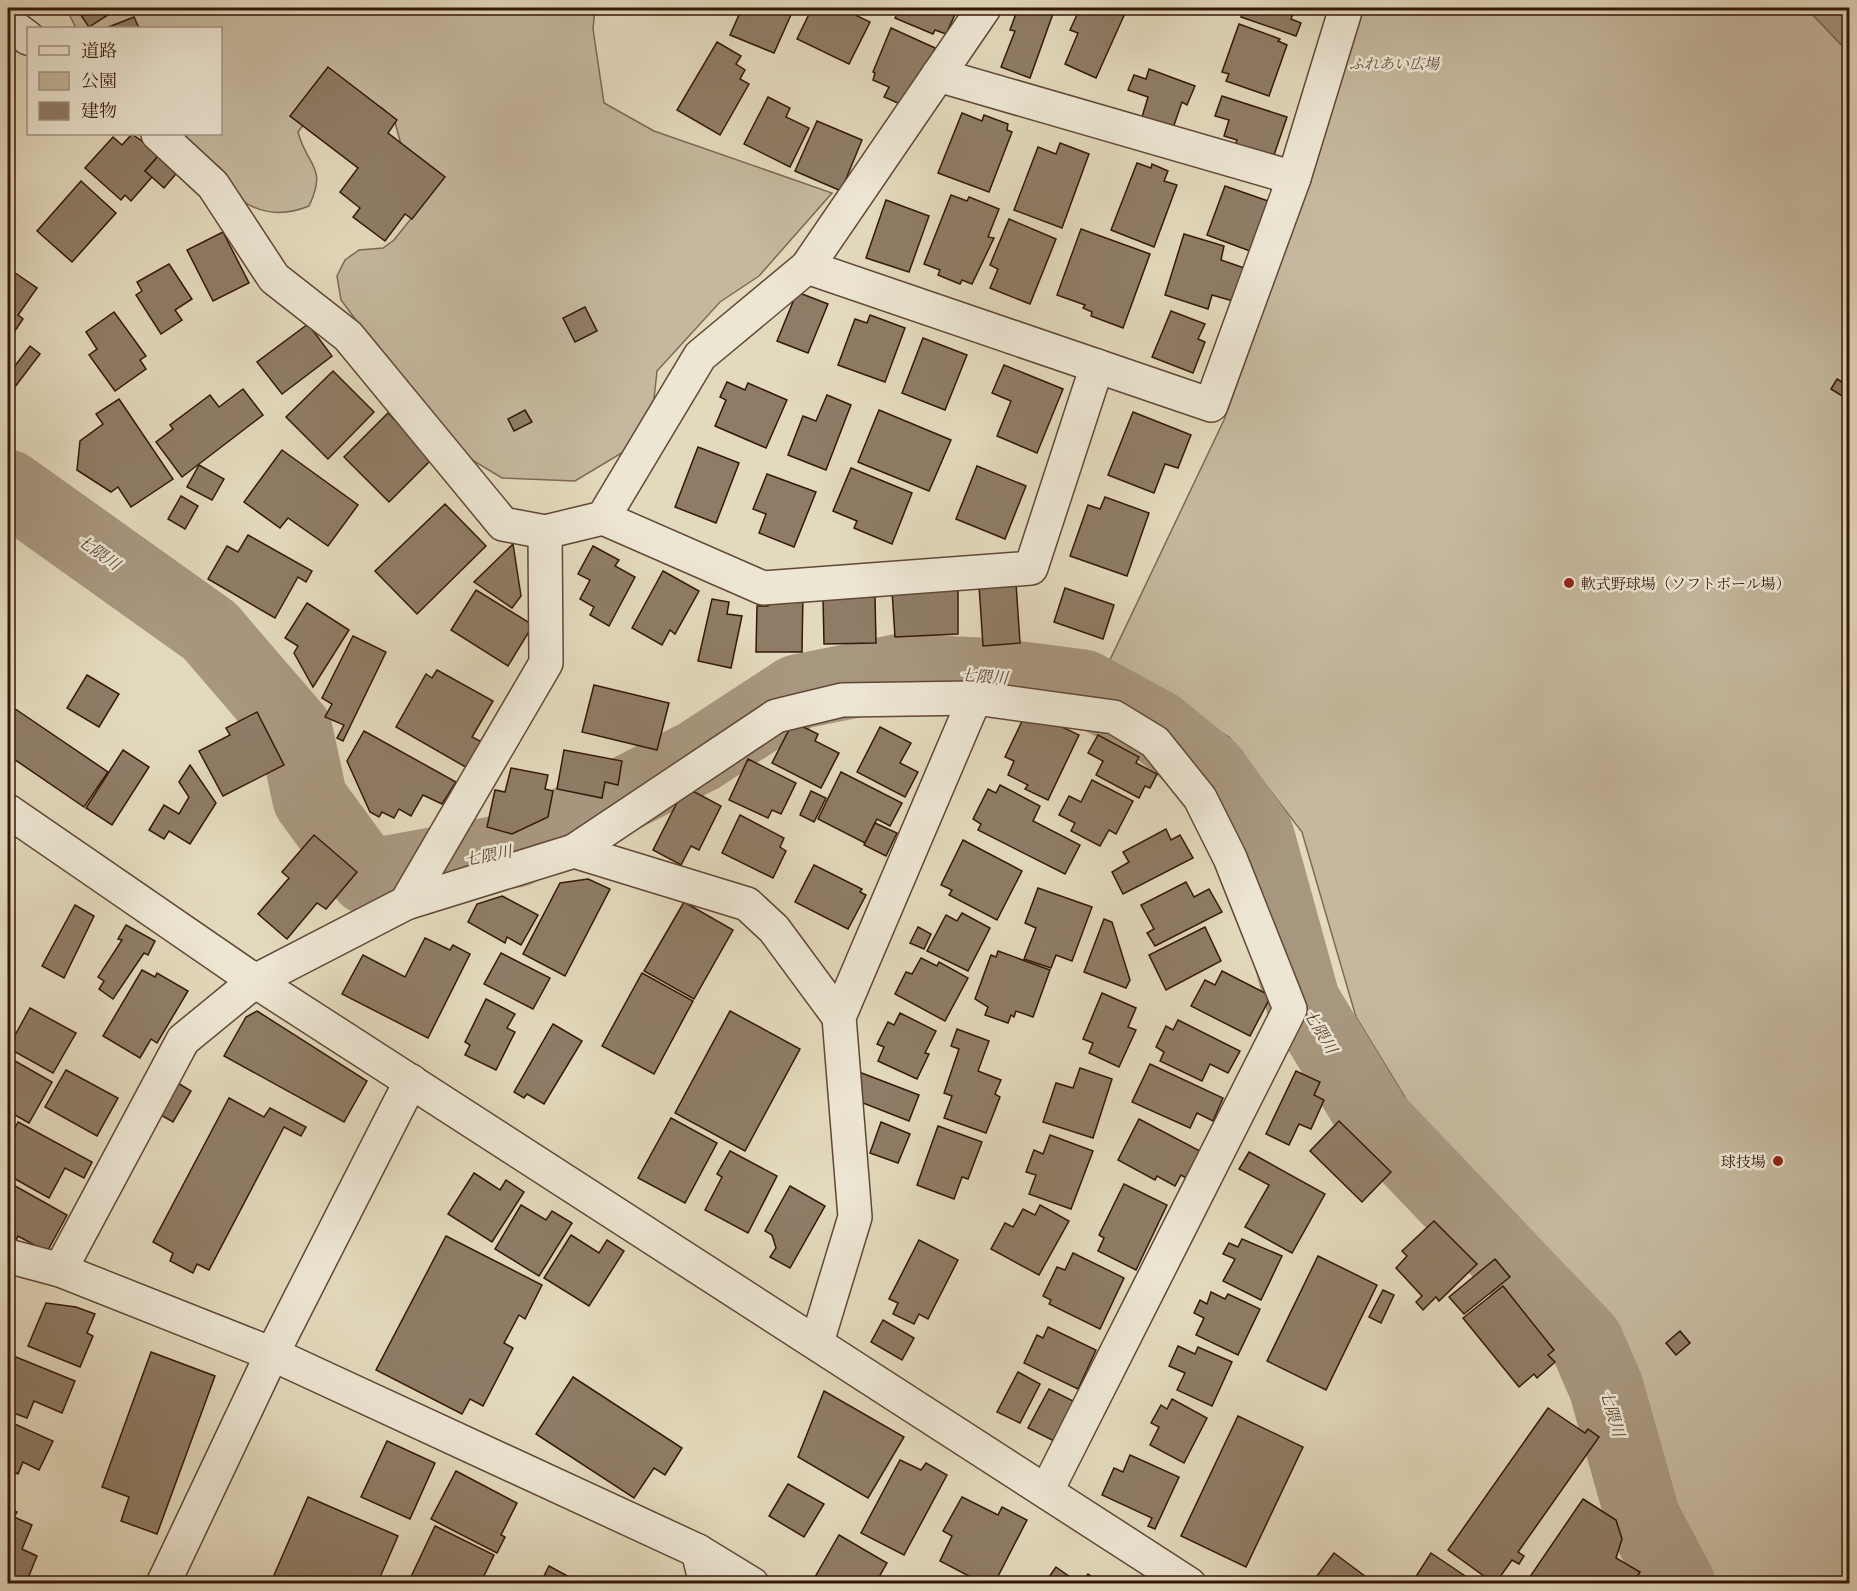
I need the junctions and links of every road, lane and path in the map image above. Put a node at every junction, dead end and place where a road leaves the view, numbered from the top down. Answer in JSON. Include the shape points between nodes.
{"nodes":[{"id":1,"x":984,"y":8,"type":"edge"},
{"id":2,"x":1346,"y":8,"type":"edge"},
{"id":3,"x":8,"y":23,"type":"edge"},
{"id":4,"x":27,"y":37,"type":"edge"},
{"id":5,"x":938,"y":75,"type":"junction"},
{"id":6,"x":159,"y":135,"type":"edge"},
{"id":7,"x":1294,"y":178,"type":"junction"},
{"id":8,"x":807,"y":267,"type":"junction"},
{"id":9,"x":1097,"y":366,"type":"junction"},
{"id":10,"x":603,"y":518,"type":"junction"},
{"id":11,"x":545,"y":532,"type":"junction"},
{"id":12,"x":975,"y":698,"type":"junction"},
{"id":13,"x":8,"y":811,"type":"edge"},
{"id":14,"x":574,"y":851,"type":"junction"},
{"id":15,"x":405,"y":903,"type":"junction"},
{"id":16,"x":255,"y":981,"type":"junction"},
{"id":17,"x":839,"y":1017,"type":"junction"},
{"id":18,"x":411,"y":1081,"type":"junction"},
{"id":19,"x":8,"y":1256,"type":"edge"},
{"id":20,"x":60,"y":1270,"type":"junction"},
{"id":21,"x":817,"y":1342,"type":"junction"},
{"id":22,"x":272,"y":1354,"type":"junction"},
{"id":23,"x":1047,"y":1490,"type":"junction"},
{"id":24,"x":698,"y":1551,"type":"junction"},
{"id":25,"x":163,"y":1584,"type":"edge"},
{"id":26,"x":706,"y":1584,"type":"edge"},
{"id":27,"x":752,"y":1584,"type":"edge"},
{"id":28,"x":1189,"y":1584,"type":"edge"}],
"edges":[{"from":1,"to":5,"type":"street"},
{"from":2,"to":7,"type":"street"},
{"from":3,"to":4,"type":"street"},
{"from":5,"to":7,"type":"street"},
{"from":5,"to":8,"type":"street"},
{"from":6,"to":11,"type":"street","via":[[213,185],[274,278],[348,336],[503,524]]},
{"from":7,"to":9,"type":"street","via":[[1211,405]]},
{"from":8,"to":9,"type":"street"},
{"from":8,"to":10,"type":"street","via":[[700,356]]},
{"from":9,"to":10,"type":"street","via":[[1031,568],[763,588]]},
{"from":10,"to":11,"type":"street"},
{"from":11,"to":15,"type":"street","via":[[546,663]]},
{"from":12,"to":14,"type":"street","via":[[842,700],[776,716]]},
{"from":12,"to":17,"type":"street"},
{"from":12,"to":23,"type":"street","via":[[1114,717],[1155,742],[1200,798],[1225,848],[1290,1009]]},
{"from":13,"to":16,"type":"street"},
{"from":14,"to":15,"type":"street"},
{"from":14,"to":17,"type":"street","via":[[747,904],[774,929]]},
{"from":15,"to":16,"type":"street"},
{"from":16,"to":18,"type":"street"},
{"from":16,"to":20,"type":"street","via":[[183,1040]]},
{"from":17,"to":21,"type":"street","via":[[855,1217]]},
{"from":18,"to":21,"type":"street"},
{"from":18,"to":22,"type":"street"},
{"from":19,"to":20,"type":"street"},
{"from":20,"to":22,"type":"street"},
{"from":21,"to":23,"type":"street"},
{"from":22,"to":24,"type":"street"},
{"from":22,"to":25,"type":"street"},
{"from":23,"to":28,"type":"street"},
{"from":24,"to":26,"type":"street"},
{"from":24,"to":27,"type":"street"}]}
